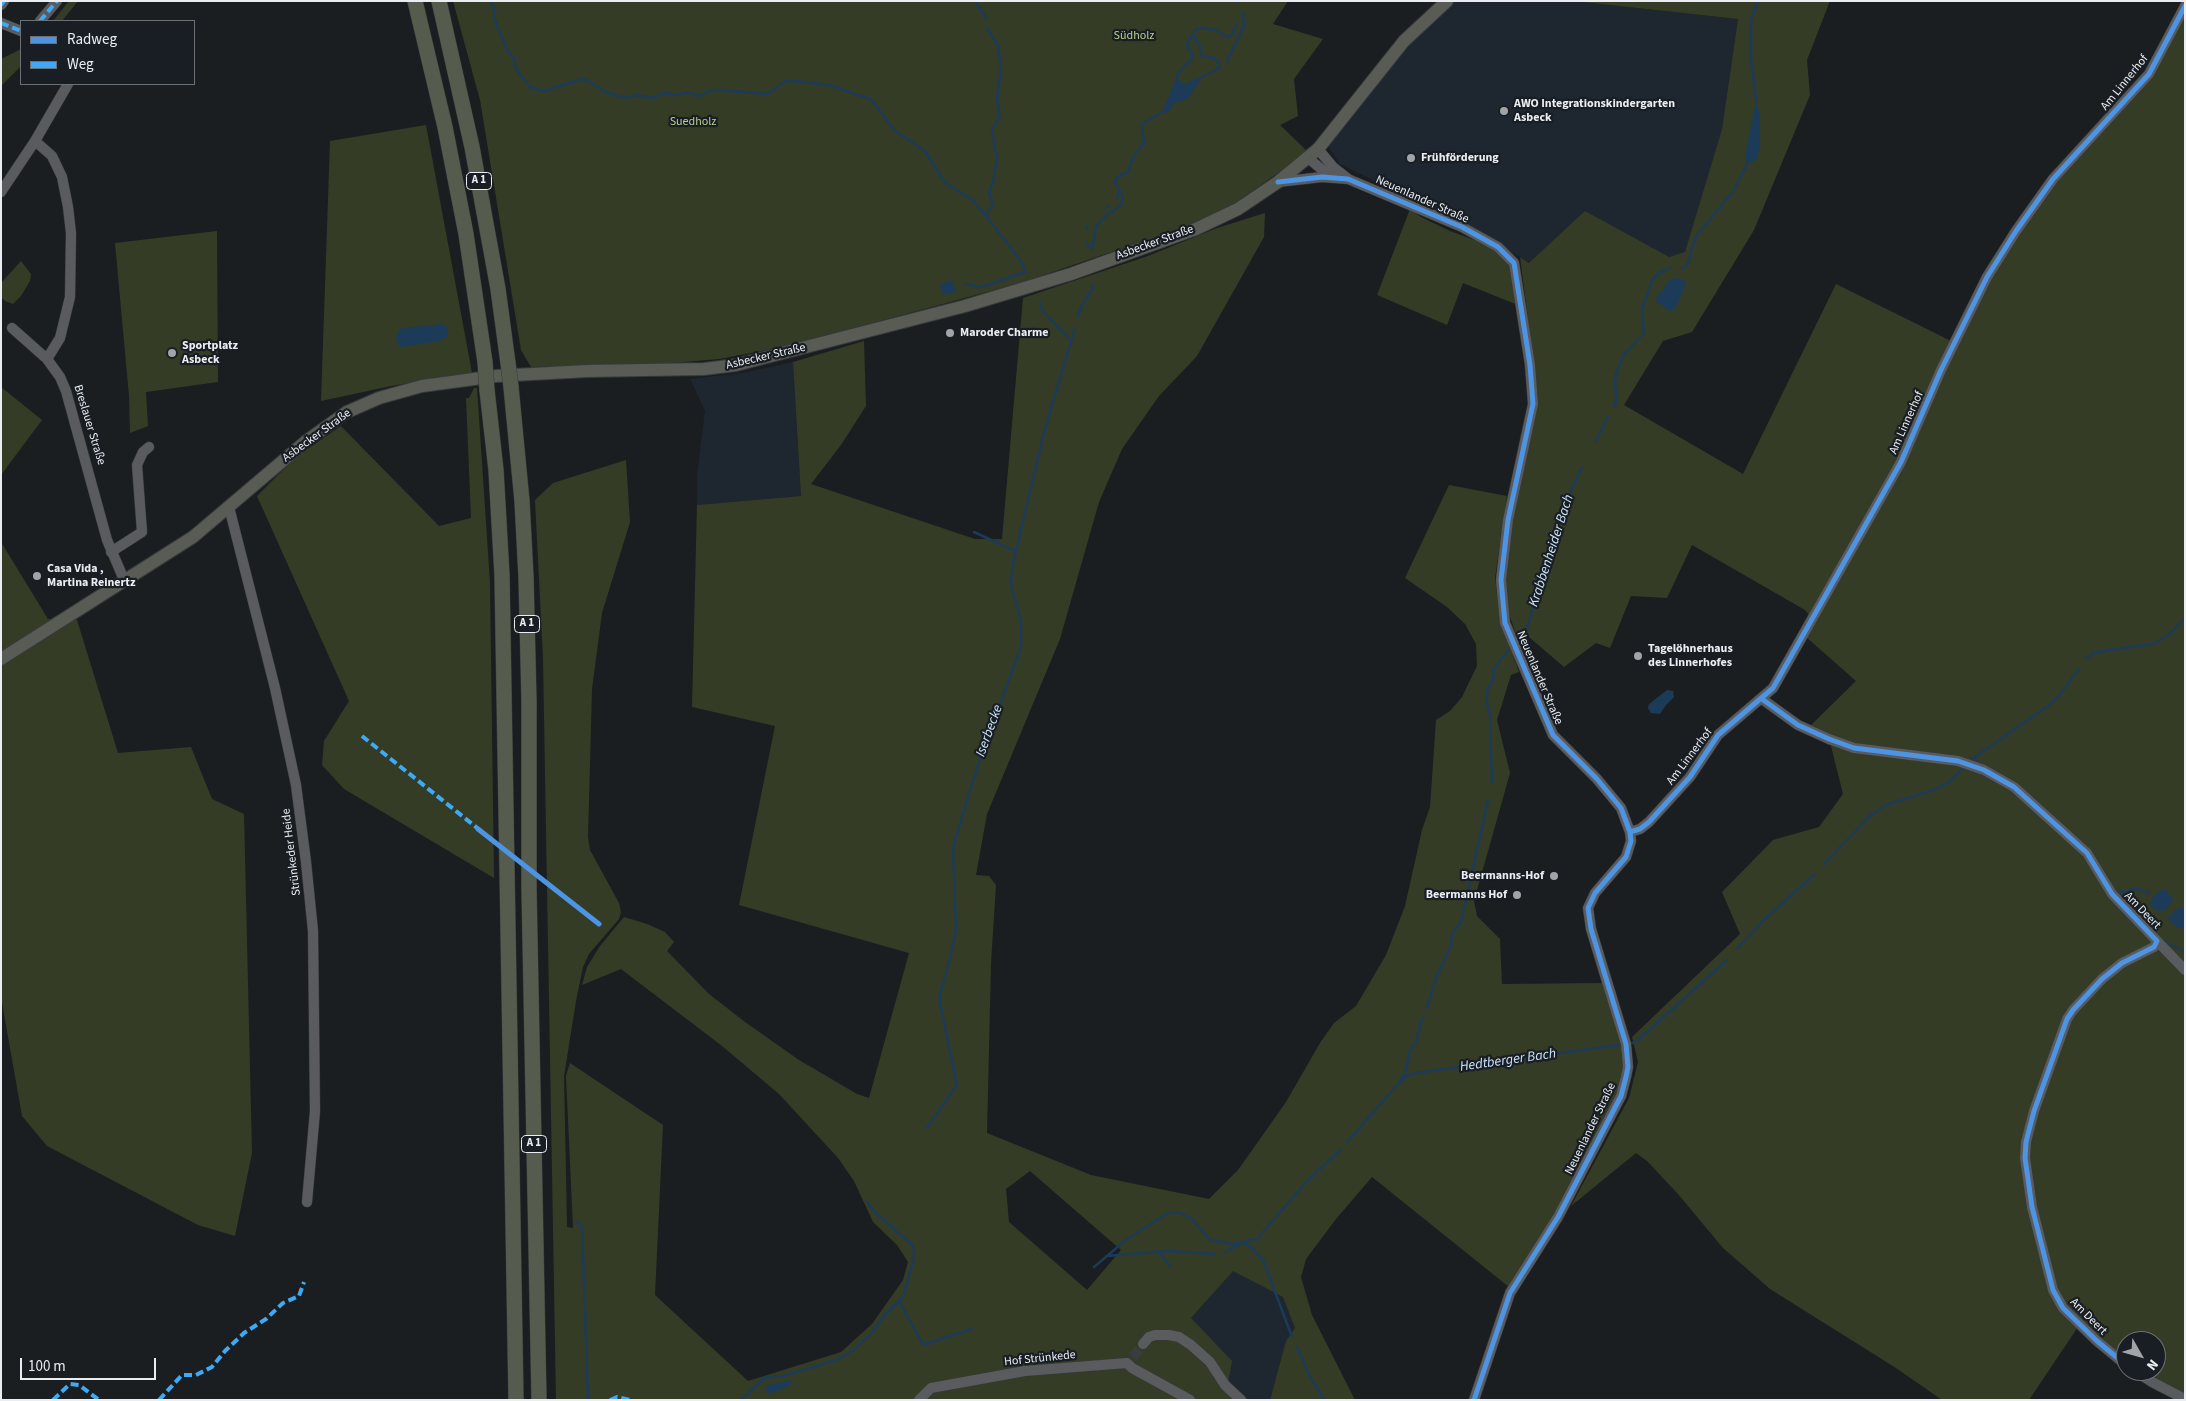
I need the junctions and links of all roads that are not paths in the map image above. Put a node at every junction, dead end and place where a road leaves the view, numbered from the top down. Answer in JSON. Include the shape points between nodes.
{"nodes":[{"id":1,"x":4,"y":1,"type":"edge"},
{"id":2,"x":57,"y":1,"type":"edge"},
{"id":3,"x":415,"y":1,"type":"edge"},
{"id":4,"x":439,"y":1,"type":"edge"},
{"id":5,"x":1447,"y":1,"type":"edge"},
{"id":6,"x":1,"y":4,"type":"edge"},
{"id":7,"x":2185,"y":6,"type":"edge"},
{"id":8,"x":41,"y":20,"type":"edge"},
{"id":9,"x":1,"y":24,"type":"edge"},
{"id":10,"x":20,"y":32,"type":"edge"},
{"id":11,"x":67,"y":85,"type":"edge"},
{"id":12,"x":35,"y":141,"type":"junction"},
{"id":13,"x":1318,"y":148,"type":"junction"},
{"id":14,"x":1308,"y":158,"type":"junction"},
{"id":15,"x":1331,"y":177,"type":"junction"},
{"id":16,"x":1348,"y":179,"type":"junction"},
{"id":17,"x":1278,"y":182,"type":"junction"},
{"id":18,"x":1,"y":192,"type":"edge"},
{"id":19,"x":12,"y":328,"type":"dead end"},
{"id":20,"x":47,"y":360,"type":"junction"},
{"id":21,"x":149,"y":447,"type":"dead end"},
{"id":22,"x":230,"y":507,"type":"junction"},
{"id":23,"x":111,"y":552,"type":"junction"},
{"id":24,"x":126,"y":582,"type":"junction"},
{"id":25,"x":1,"y":659,"type":"edge"},
{"id":26,"x":1762,"y":699,"type":"junction"},
{"id":27,"x":1630,"y":832,"type":"junction"},
{"id":28,"x":2157,"y":941,"type":"junction"},
{"id":29,"x":2185,"y":970,"type":"edge"},
{"id":30,"x":307,"y":1202,"type":"dead end"},
{"id":31,"x":1143,"y":1344,"type":"tunnel mouth"},
{"id":32,"x":2116,"y":1356,"type":"edge"},
{"id":33,"x":2150,"y":1381,"type":"edge"},
{"id":34,"x":2185,"y":1399,"type":"edge"},
{"id":35,"x":516,"y":1400,"type":"edge"},
{"id":36,"x":540,"y":1400,"type":"edge"},
{"id":37,"x":919,"y":1400,"type":"edge"},
{"id":38,"x":1190,"y":1400,"type":"edge"},
{"id":39,"x":1241,"y":1400,"type":"edge"},
{"id":40,"x":1474,"y":1400,"type":"edge"}],
"edges":[{"from":1,"to":6,"type":"street"},
{"from":2,"to":8,"type":"street"},
{"from":3,"to":35,"type":"highway","number":"A 1","bridge":true,"via":[[466,234],[485,362],[496,470],[502,575],[508,846]]},
{"from":4,"to":36,"type":"highway","number":"A 1","bridge":true,"via":[[472,147],[498,290],[522,501],[529,701],[529,888]]},
{"from":5,"to":13,"type":"main road","name":"Asbecker Straße","via":[[1404,40]]},
{"from":7,"to":26,"type":"street","name":"Am Linnerhof","via":[[2149,74],[2053,179],[1987,277],[1941,370],[1901,462],[1773,688]]},
{"from":9,"to":10,"type":"street"},
{"from":11,"to":12,"type":"street"},
{"from":12,"to":18,"type":"street"},
{"from":12,"to":20,"type":"street","via":[[52,156],[62,178],[71,233],[70,297],[60,338]]},
{"from":13,"to":14,"type":"main road","name":"Asbecker Straße"},
{"from":13,"to":16,"type":"street","name":"Neuenlander Straße"},
{"from":14,"to":15,"type":"street"},
{"from":14,"to":17,"type":"main road","name":"Asbecker Straße"},
{"from":15,"to":16,"type":"street","name":"Neuenlander Straße"},
{"from":15,"to":17,"type":"street","name":"Neuenlander Straße"},
{"from":16,"to":27,"type":"street","name":"Neuenlander Straße","via":[[1462,227],[1498,247],[1514,263],[1533,404],[1507,528],[1501,580],[1505,623],[1553,736],[1621,808]]},
{"from":17,"to":22,"type":"main road","name":"Asbecker Straße","via":[[1238,209],[1196,229],[1071,274],[966,306],[764,359],[704,369],[496,376],[422,386],[379,398],[347,412],[305,442]]},
{"from":19,"to":20,"type":"street","name":"Breslauer Straße"},
{"from":20,"to":23,"type":"street","name":"Breslauer Straße","via":[[66,391]]},
{"from":21,"to":23,"type":"street","via":[[137,464],[142,532]]},
{"from":22,"to":24,"type":"main road","name":"Asbecker Straße","via":[[193,537]]},
{"from":22,"to":30,"type":"street","name":"Strünkeder Heide","via":[[296,785],[306,862],[313,931],[315,1094]]},
{"from":23,"to":24,"type":"street","name":"Breslauer Straße"},
{"from":24,"to":25,"type":"main road","name":"Asbecker Straße"},
{"from":26,"to":27,"type":"street","name":"Am Linnerhof","via":[[1718,735],[1690,778],[1649,822]]},
{"from":26,"to":28,"type":"street","name":"Am Deert","via":[[1798,725],[1854,748],[1958,762],[1984,770],[2014,787],[2087,853],[2112,894]]},
{"from":27,"to":40,"type":"street","name":"Neuenlander Straße","via":[[1626,857],[1595,893],[1588,908],[1591,929],[1626,1044],[1628,1067],[1621,1096],[1558,1218],[1510,1293]]},
{"from":28,"to":29,"type":"street","name":"Am Deert"},
{"from":28,"to":32,"type":"street","name":"Am Deert","via":[[2154,947],[2122,963],[2102,979],[2067,1019],[2026,1142],[2032,1207],[2053,1290],[2063,1308]]},
{"from":31,"to":39,"type":"street","via":[[1149,1337],[1169,1335],[1191,1344],[1210,1362],[1224,1385]]},
{"from":33,"to":34,"type":"street"},
{"from":37,"to":38,"type":"street","name":"Hof Strünkede","via":[[931,1388],[1016,1373],[1130,1360],[1132,1368]]}]}
